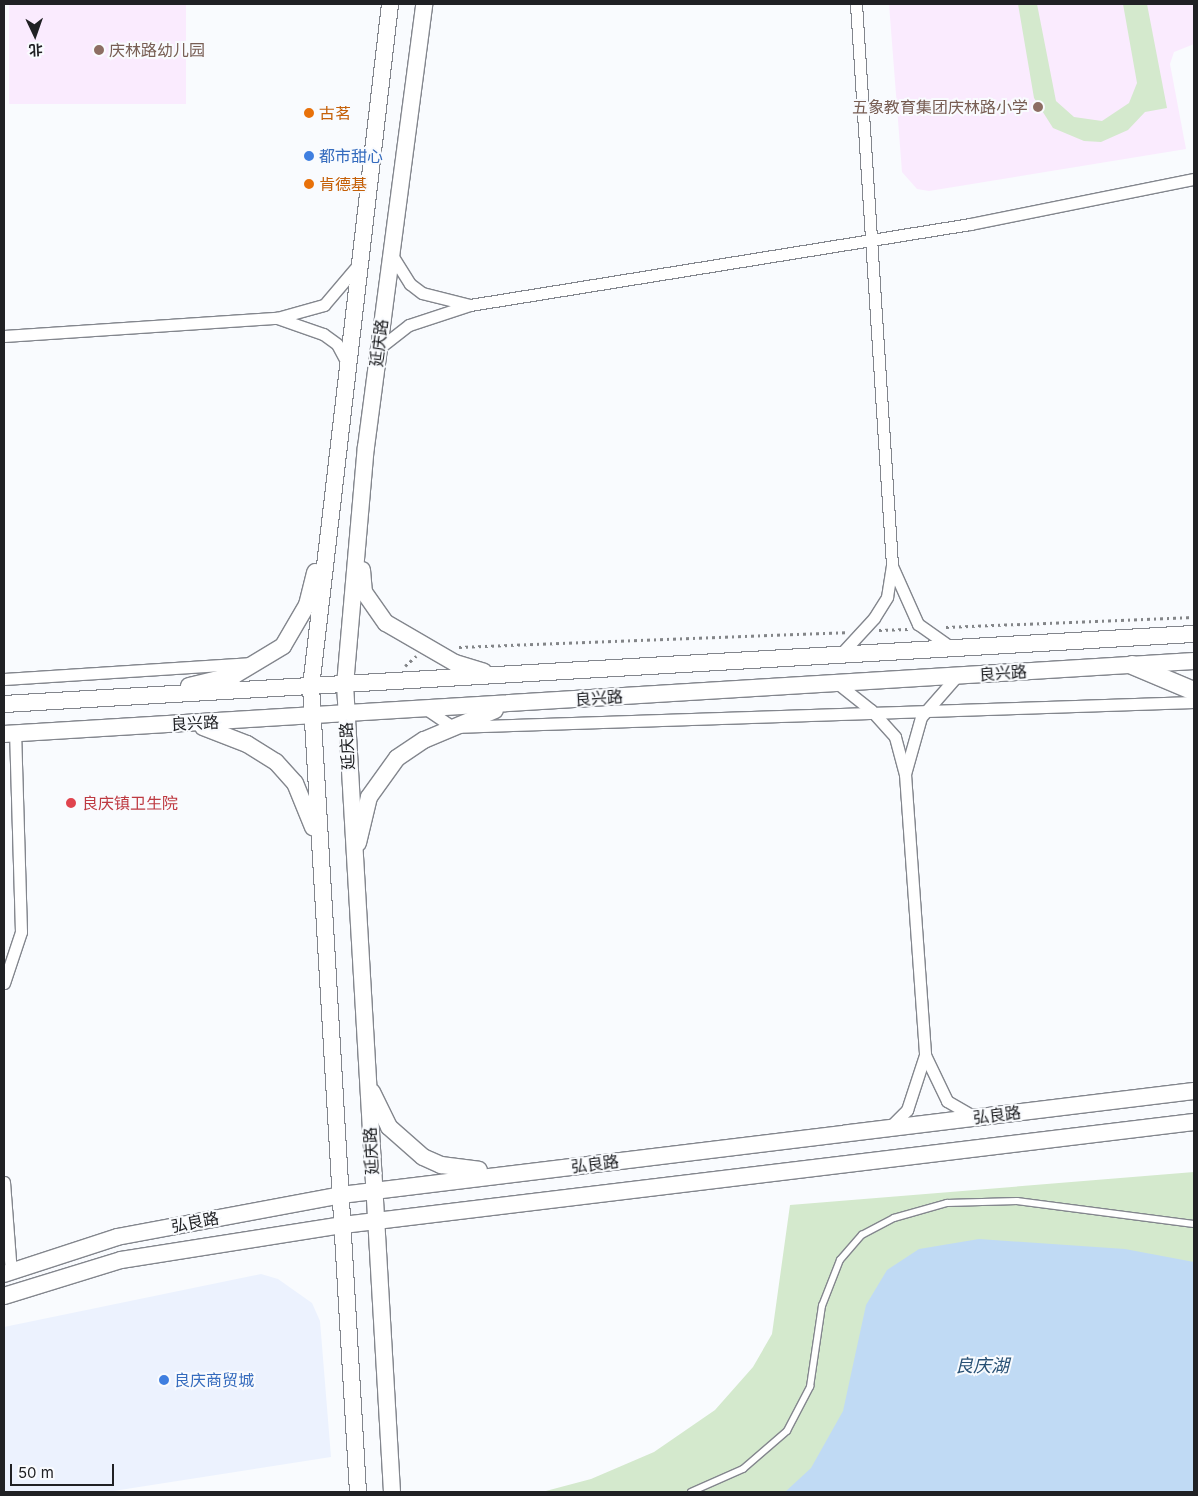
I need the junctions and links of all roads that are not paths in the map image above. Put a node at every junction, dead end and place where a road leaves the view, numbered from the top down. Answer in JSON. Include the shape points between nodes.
{"nodes":[{"id":1,"x":382,"y":4,"type":"edge"},
{"id":2,"x":390,"y":4,"type":"edge"},
{"id":3,"x":856,"y":4,"type":"edge"},
{"id":4,"x":424,"y":5,"type":"edge"},
{"id":5,"x":388,"y":22,"type":"junction"},
{"id":6,"x":1194,"y":179,"type":"edge"},
{"id":7,"x":871,"y":240,"type":"junction"},
{"id":8,"x":391,"y":253,"type":"junction"},
{"id":9,"x":359,"y":264,"type":"junction"},
{"id":10,"x":470,"y":304,"type":"junction"},
{"id":11,"x":277,"y":318,"type":"junction"},
{"id":12,"x":4,"y":336,"type":"edge"},
{"id":13,"x":378,"y":349,"type":"junction"},
{"id":14,"x":347,"y":364,"type":"junction"},
{"id":15,"x":330,"y":512,"type":"junction"},
{"id":16,"x":358,"y":532,"type":"junction"},
{"id":17,"x":892,"y":566,"type":"junction"},
{"id":18,"x":1194,"y":634,"type":"edge"},
{"id":19,"x":952,"y":648,"type":"junction"},
{"id":20,"x":840,"y":655,"type":"junction"},
{"id":21,"x":1194,"y":661,"type":"edge"},
{"id":22,"x":261,"y":663,"type":"junction"},
{"id":23,"x":1132,"y":665,"type":"junction"},
{"id":24,"x":496,"y":676,"type":"junction"},
{"id":25,"x":957,"y":676,"type":"junction"},
{"id":26,"x":4,"y":679,"type":"edge"},
{"id":27,"x":837,"y":683,"type":"junction"},
{"id":28,"x":345,"y":685,"type":"junction"},
{"id":29,"x":311,"y":687,"type":"junction"},
{"id":30,"x":1194,"y":691,"type":"edge"},
{"id":31,"x":142,"y":696,"type":"junction"},
{"id":32,"x":1194,"y":702,"type":"edge"},
{"id":33,"x":4,"y":704,"type":"edge"},
{"id":34,"x":508,"y":704,"type":"junction"},
{"id":35,"x":426,"y":710,"type":"junction"},
{"id":36,"x":926,"y":711,"type":"junction"},
{"id":37,"x":874,"y":713,"type":"junction"},
{"id":38,"x":345,"y":714,"type":"junction"},
{"id":39,"x":313,"y":716,"type":"junction"},
{"id":40,"x":191,"y":723,"type":"junction"},
{"id":41,"x":453,"y":727,"type":"junction"},
{"id":42,"x":9,"y":734,"type":"edge"},
{"id":43,"x":905,"y":774,"type":"junction"},
{"id":44,"x":354,"y":862,"type":"junction"},
{"id":45,"x":321,"y":865,"type":"junction"},
{"id":46,"x":4,"y":983,"type":"edge"},
{"id":47,"x":925,"y":1054,"type":"junction"},
{"id":48,"x":367,"y":1079,"type":"junction"},
{"id":49,"x":1194,"y":1092,"type":"edge"},
{"id":50,"x":980,"y":1117,"type":"junction"},
{"id":51,"x":1194,"y":1122,"type":"edge"},
{"id":52,"x":884,"y":1129,"type":"junction"},
{"id":53,"x":534,"y":1171,"type":"junction"},
{"id":54,"x":4,"y":1182,"type":"edge"},
{"id":55,"x":374,"y":1190,"type":"junction"},
{"id":56,"x":341,"y":1194,"type":"junction"},
{"id":57,"x":375,"y":1222,"type":"junction"},
{"id":58,"x":1194,"y":1224,"type":"edge"},
{"id":59,"x":343,"y":1225,"type":"junction"},
{"id":60,"x":7,"y":1274,"type":"edge"},
{"id":61,"x":4,"y":1296,"type":"edge"},
{"id":62,"x":358,"y":1492,"type":"edge"},
{"id":63,"x":392,"y":1492,"type":"edge"},
{"id":64,"x":691,"y":1492,"type":"edge"}],
"edges":[{"from":1,"to":5,"type":"street"},
{"from":2,"to":5,"type":"street","name":"延庆路"},
{"from":3,"to":7,"type":"street"},
{"from":4,"to":8,"type":"street","name":"延庆路"},
{"from":5,"to":9,"type":"street","name":"延庆路"},
{"from":6,"to":7,"type":"street"},
{"from":7,"to":10,"type":"street"},
{"from":7,"to":17,"type":"street"},
{"from":8,"to":10,"type":"street","via":[[410,284],[422,293]]},
{"from":8,"to":13,"type":"street","name":"延庆路"},
{"from":9,"to":11,"type":"street","via":[[324,306]]},
{"from":9,"to":14,"type":"street","name":"延庆路"},
{"from":10,"to":13,"type":"street","via":[[409,325]]},
{"from":11,"to":12,"type":"street"},
{"from":11,"to":14,"type":"street","via":[[323,334],[337,344]]},
{"from":13,"to":16,"type":"street","name":"延庆路"},
{"from":14,"to":15,"type":"street","name":"延庆路"},
{"from":15,"to":22,"type":"street","via":[[300,621],[283,646]]},
{"from":15,"to":29,"type":"street","name":"延庆路"},
{"from":16,"to":24,"type":"street","via":[[364,592],[386,622],[426,648]]},
{"from":16,"to":28,"type":"street","name":"延庆路"},
{"from":17,"to":19,"type":"street","via":[[910,612],[923,628]]},
{"from":17,"to":20,"type":"street","via":[[887,596],[866,631]]},
{"from":18,"to":19,"type":"street","name":"良兴路"},
{"from":19,"to":20,"type":"street","name":"良兴路"},
{"from":20,"to":24,"type":"street","name":"良兴路"},
{"from":21,"to":23,"type":"street","name":"良兴路"},
{"from":22,"to":26,"type":"street"},
{"from":22,"to":31,"type":"street","via":[[235,675]]},
{"from":23,"to":25,"type":"street","name":"良兴路"},
{"from":23,"to":30,"type":"main road"},
{"from":24,"to":28,"type":"street","name":"良兴路"},
{"from":25,"to":27,"type":"street","name":"良兴路"},
{"from":25,"to":36,"type":"street"},
{"from":27,"to":34,"type":"street","name":"良兴路"},
{"from":27,"to":37,"type":"street"},
{"from":28,"to":29,"type":"street","name":"良兴路"},
{"from":28,"to":38,"type":"street","name":"延庆路"},
{"from":29,"to":31,"type":"street","name":"良兴路"},
{"from":29,"to":39,"type":"street","name":"延庆路"},
{"from":31,"to":33,"type":"street","name":"良兴路"},
{"from":32,"to":36,"type":"street"},
{"from":34,"to":35,"type":"street","name":"良兴路"},
{"from":34,"to":41,"type":"street"},
{"from":35,"to":38,"type":"street","name":"良兴路"},
{"from":35,"to":41,"type":"street"},
{"from":36,"to":37,"type":"street"},
{"from":36,"to":43,"type":"street","via":[[914,730]]},
{"from":37,"to":41,"type":"street"},
{"from":37,"to":43,"type":"street","via":[[895,737]]},
{"from":38,"to":39,"type":"street","name":"良兴路"},
{"from":38,"to":44,"type":"street","name":"延庆路"},
{"from":39,"to":40,"type":"street","name":"良兴路"},
{"from":39,"to":45,"type":"street","name":"延庆路"},
{"from":40,"to":42,"type":"street","name":"良兴路"},
{"from":40,"to":45,"type":"street","via":[[246,744],[282,769],[295,783],[309,813]]},
{"from":41,"to":44,"type":"street","via":[[397,758],[381,775],[369,797]]},
{"from":42,"to":46,"type":"street","via":[[21,932]]},
{"from":43,"to":47,"type":"street"},
{"from":44,"to":48,"type":"street","name":"延庆路"},
{"from":45,"to":56,"type":"street","name":"延庆路"},
{"from":47,"to":50,"type":"street","via":[[947,1100],[964,1114]]},
{"from":47,"to":52,"type":"street","via":[[907,1110],[900,1121]]},
{"from":48,"to":53,"type":"street","via":[[389,1127],[423,1157],[462,1169]]},
{"from":48,"to":55,"type":"street","name":"延庆路"},
{"from":49,"to":50,"type":"street","name":"弘良路"},
{"from":50,"to":52,"type":"street","name":"弘良路"},
{"from":51,"to":57,"type":"street","name":"弘良路"},
{"from":52,"to":53,"type":"street","name":"弘良路"},
{"from":53,"to":55,"type":"street","name":"弘良路"},
{"from":54,"to":60,"type":"street"},
{"from":55,"to":56,"type":"street","name":"弘良路"},
{"from":55,"to":57,"type":"street","name":"延庆路"},
{"from":56,"to":59,"type":"street","name":"延庆路"},
{"from":56,"to":60,"type":"street","name":"弘良路","via":[[117,1237]]},
{"from":57,"to":59,"type":"street","name":"弘良路"},
{"from":57,"to":63,"type":"street","name":"延庆路"},
{"from":58,"to":64,"type":"lane","via":[[1018,1201],[947,1203],[894,1218],[862,1236],[840,1260],[822,1306],[810,1387],[787,1431],[743,1469]]},
{"from":59,"to":61,"type":"street","name":"弘良路","via":[[121,1260]]},
{"from":59,"to":62,"type":"street","name":"延庆路"}]}
